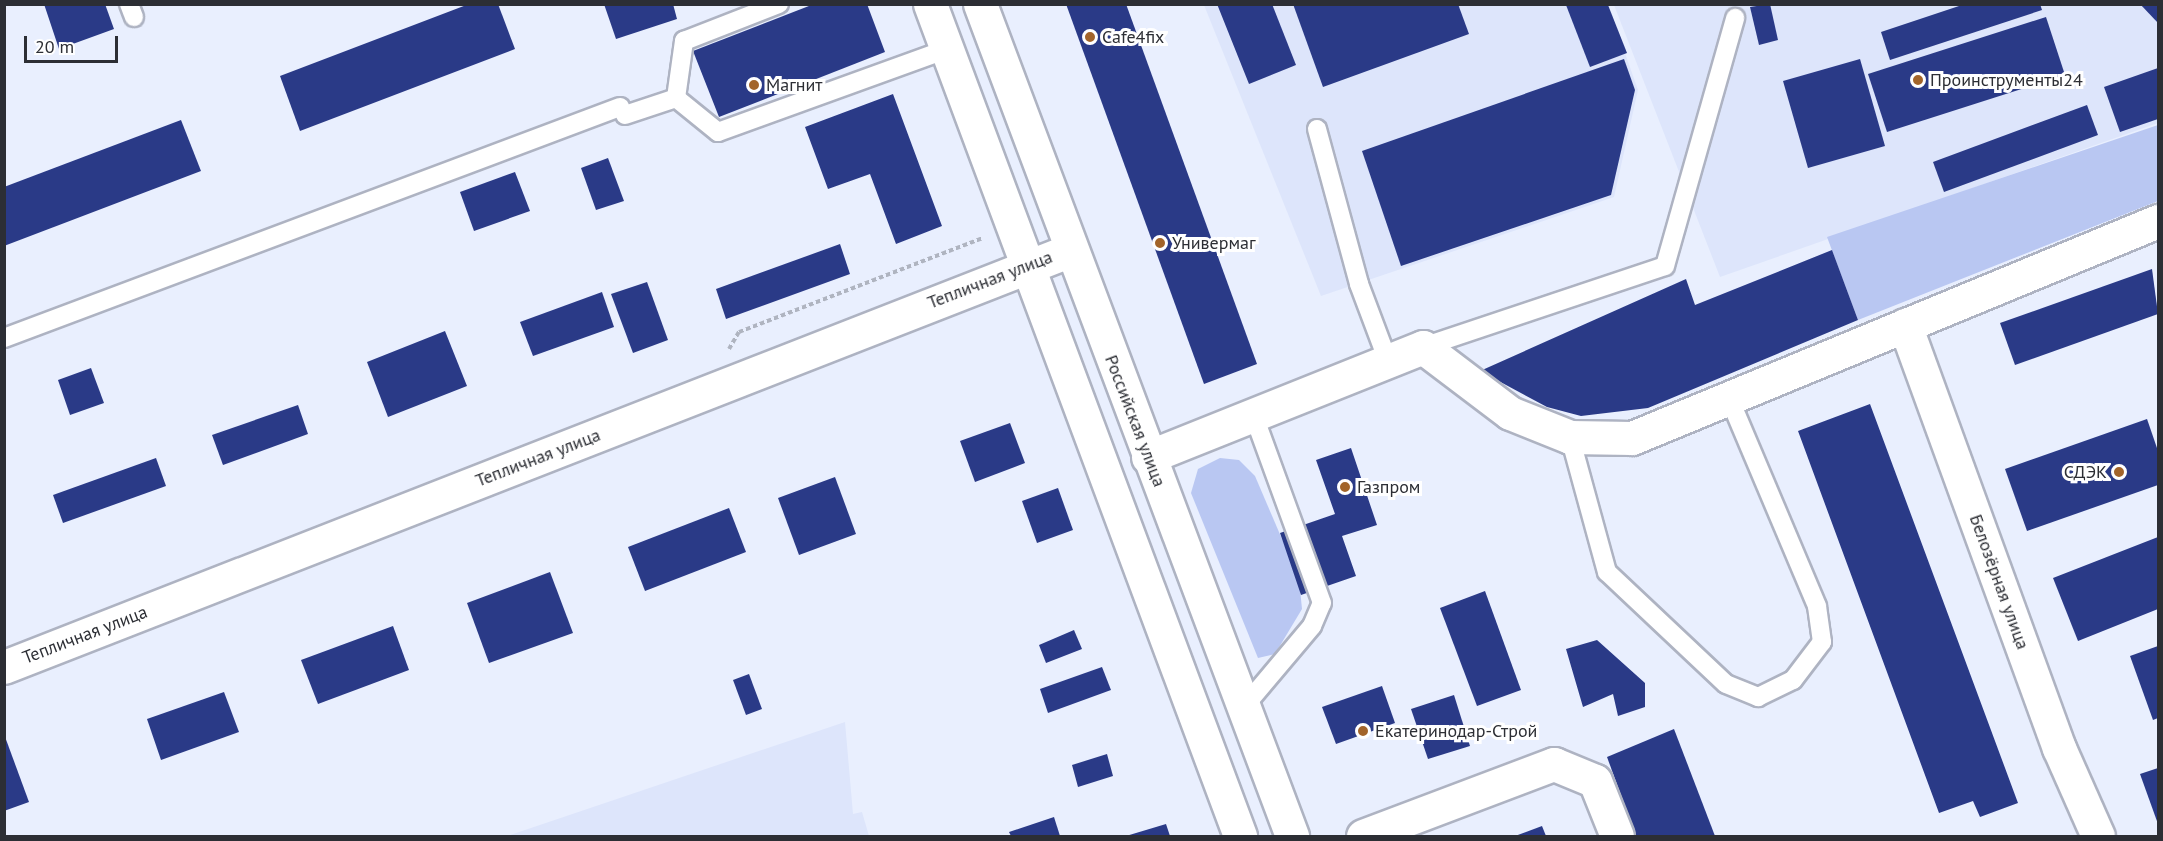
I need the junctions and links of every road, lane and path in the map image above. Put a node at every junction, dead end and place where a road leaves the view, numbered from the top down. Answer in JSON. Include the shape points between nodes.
{"nodes":[{"id":1,"x":779,"y":4,"type":"edge"},
{"id":2,"x":930,"y":4,"type":"edge"},
{"id":3,"x":980,"y":4,"type":"edge"},
{"id":4,"x":1735,"y":18,"type":"dead end"},
{"id":5,"x":947,"y":49,"type":"junction"},
{"id":6,"x":676,"y":98,"type":"junction"},
{"id":7,"x":1317,"y":129,"type":"dead end"},
{"id":8,"x":2158,"y":221,"type":"edge"},
{"id":9,"x":1071,"y":250,"type":"junction"},
{"id":10,"x":1027,"y":265,"type":"junction"},
{"id":11,"x":1905,"y":325,"type":"junction"},
{"id":12,"x":4,"y":338,"type":"edge"},
{"id":13,"x":1423,"y":347,"type":"junction"},
{"id":14,"x":1388,"y":361,"type":"junction"},
{"id":15,"x":1729,"y":398,"type":"junction"},
{"id":16,"x":1253,"y":413,"type":"junction"},
{"id":17,"x":1570,"y":437,"type":"junction"},
{"id":18,"x":1148,"y":457,"type":"junction"},
{"id":19,"x":4,"y":667,"type":"edge"},
{"id":20,"x":1243,"y":708,"type":"junction"},
{"id":21,"x":1240,"y":837,"type":"edge"},
{"id":22,"x":1292,"y":837,"type":"edge"},
{"id":23,"x":1363,"y":837,"type":"edge"},
{"id":24,"x":1617,"y":837,"type":"edge"},
{"id":25,"x":2098,"y":837,"type":"edge"}],
"edges":[{"from":1,"to":6,"type":"lane","via":[[684,41]]},
{"from":2,"to":5,"type":"street"},
{"from":3,"to":9,"type":"street","name":"Российская улица"},
{"from":4,"to":13,"type":"lane","via":[[1665,266]]},
{"from":5,"to":6,"type":"lane","via":[[718,132]]},
{"from":5,"to":10,"type":"street"},
{"from":6,"to":12,"type":"lane","via":[[622,111]]},
{"from":7,"to":14,"type":"lane","via":[[1359,284]]},
{"from":8,"to":11,"type":"street"},
{"from":9,"to":10,"type":"street","name":"Тепличная улица"},
{"from":9,"to":18,"type":"street","name":"Российская улица"},
{"from":10,"to":19,"type":"street","name":"Тепличная улица"},
{"from":10,"to":21,"type":"street"},
{"from":11,"to":15,"type":"street"},
{"from":11,"to":25,"type":"street","name":"Белозёрная улица","via":[[2059,748]]},
{"from":13,"to":14,"type":"street"},
{"from":13,"to":17,"type":"street","via":[[1510,413]]},
{"from":14,"to":16,"type":"street"},
{"from":15,"to":17,"type":"street","via":[[1632,438]]},
{"from":15,"to":17,"type":"lane","via":[[1817,606],[1822,642],[1792,680],[1758,697],[1726,684],[1608,572]]},
{"from":16,"to":18,"type":"street"},
{"from":16,"to":20,"type":"lane","via":[[1322,603],[1312,627]]},
{"from":18,"to":20,"type":"street","name":"Российская улица"},
{"from":20,"to":22,"type":"street","name":"Российская улица"},
{"from":23,"to":24,"type":"street","via":[[1554,764],[1595,781]]}]}
